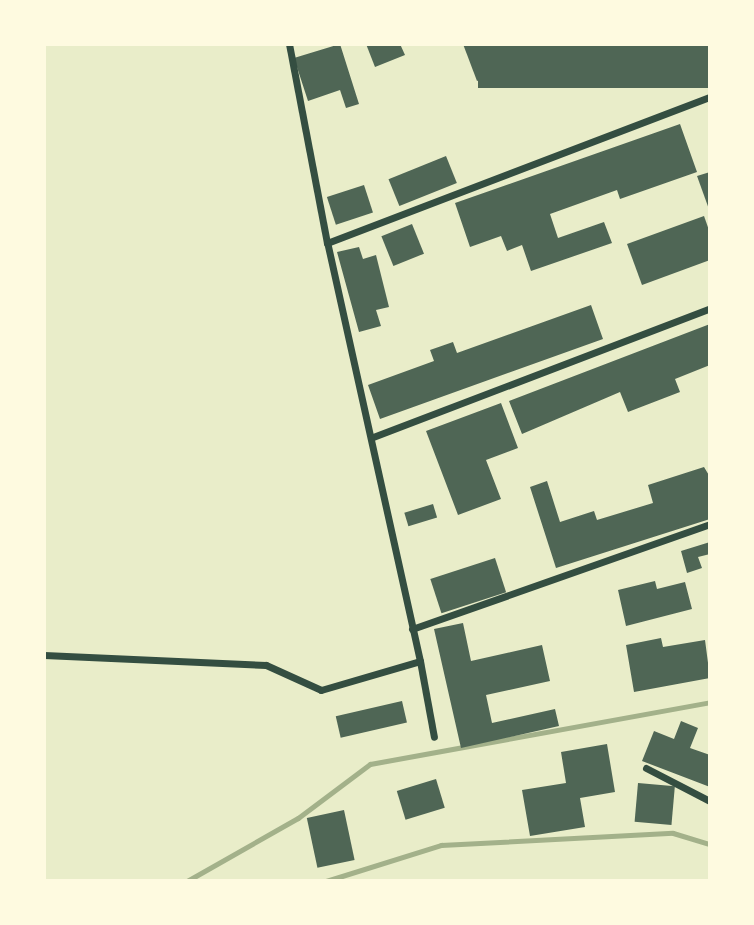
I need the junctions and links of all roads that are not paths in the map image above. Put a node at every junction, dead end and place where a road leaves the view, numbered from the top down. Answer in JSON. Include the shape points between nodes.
{"nodes":[{"id":1,"x":289,"y":44,"type":"edge"},
{"id":2,"x":710,"y":97,"type":"edge"},
{"id":3,"x":327,"y":243,"type":"junction"},
{"id":4,"x":710,"y":308,"type":"edge"},
{"id":5,"x":373,"y":437,"type":"junction"},
{"id":6,"x":710,"y":524,"type":"edge"},
{"id":7,"x":412,"y":629,"type":"junction"},
{"id":8,"x":44,"y":655,"type":"edge"},
{"id":9,"x":420,"y":662,"type":"junction"},
{"id":10,"x":434,"y":737,"type":"dead end"},
{"id":11,"x":646,"y":768,"type":"dead end"},
{"id":12,"x":710,"y":801,"type":"edge"}],
"edges":[{"from":1,"to":3,"type":"street"},
{"from":2,"to":3,"type":"street"},
{"from":3,"to":5,"type":"street"},
{"from":4,"to":5,"type":"street"},
{"from":5,"to":7,"type":"street"},
{"from":6,"to":7,"type":"street"},
{"from":7,"to":9,"type":"street"},
{"from":8,"to":9,"type":"street","via":[[266,665],[321,690]]},
{"from":9,"to":10,"type":"street"},
{"from":11,"to":12,"type":"street"}]}
